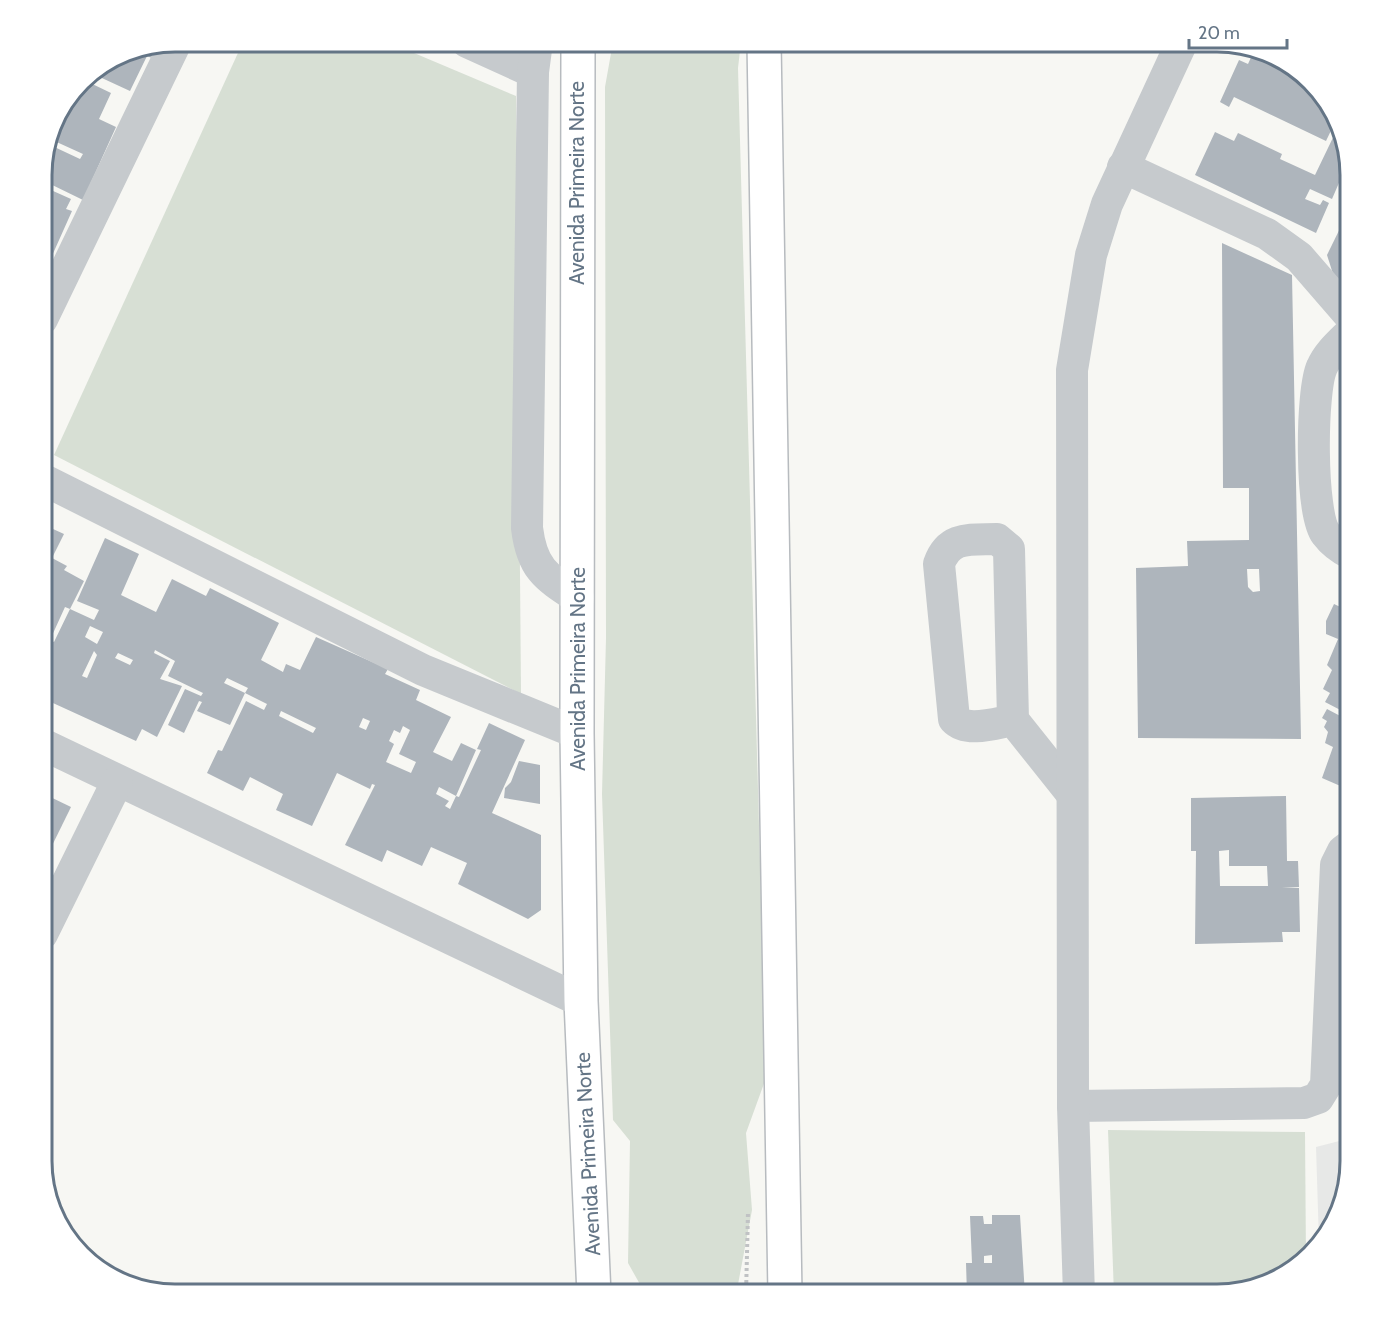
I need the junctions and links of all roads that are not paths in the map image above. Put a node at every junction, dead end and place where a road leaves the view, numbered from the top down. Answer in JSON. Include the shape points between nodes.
{"nodes":[{"id":1,"x":512,"y":52,"type":"edge"},
{"id":2,"x":578,"y":52,"type":"edge"},
{"id":3,"x":764,"y":52,"type":"edge"},
{"id":4,"x":1177,"y":52,"type":"edge"},
{"id":5,"x":171,"y":53,"type":"edge"},
{"id":6,"x":535,"y":57,"type":"edge"},
{"id":7,"x":1124,"y":167,"type":"junction"},
{"id":8,"x":53,"y":296,"type":"edge"},
{"id":9,"x":1340,"y":304,"type":"edge"},
{"id":10,"x":1340,"y":343,"type":"edge"},
{"id":11,"x":53,"y":485,"type":"edge"},
{"id":12,"x":1340,"y":545,"type":"edge"},
{"id":13,"x":578,"y":598,"type":"junction"},
{"id":14,"x":1013,"y":720,"type":"junction"},
{"id":15,"x":577,"y":733,"type":"junction"},
{"id":16,"x":53,"y":750,"type":"edge"},
{"id":17,"x":117,"y":782,"type":"junction"},
{"id":18,"x":1072,"y":794,"type":"junction"},
{"id":19,"x":1340,"y":857,"type":"edge"},
{"id":20,"x":53,"y":912,"type":"edge"},
{"id":21,"x":581,"y":1001,"type":"junction"},
{"id":22,"x":1339,"y":1046,"type":"edge"},
{"id":23,"x":1073,"y":1106,"type":"junction"},
{"id":24,"x":785,"y":1280,"type":"edge"},
{"id":25,"x":599,"y":1284,"type":"edge"},
{"id":26,"x":1079,"y":1284,"type":"edge"}],
"edges":[{"from":1,"to":6,"type":"street"},
{"from":2,"to":13,"type":"main road","name":"Avenida Primeira Norte"},
{"from":3,"to":24,"type":"main road"},
{"from":4,"to":7,"type":"street"},
{"from":5,"to":8,"type":"street"},
{"from":6,"to":13,"type":"street","via":[[526,528],[538,568]]},
{"from":7,"to":9,"type":"street","via":[[1267,234],[1299,256]]},
{"from":7,"to":18,"type":"street","via":[[1091,255],[1072,370]]},
{"from":10,"to":12,"type":"street","via":[[1321,369],[1313,480],[1320,522],[1326,534]]},
{"from":11,"to":15,"type":"street","via":[[423,670]]},
{"from":13,"to":15,"type":"main road","name":"Avenida Primeira Norte"},
{"from":14,"to":14,"type":"street","via":[[970,727],[959,725],[954,719],[939,564],[943,551],[958,541],[998,539],[1009,549]]},
{"from":14,"to":18,"type":"street"},
{"from":15,"to":21,"type":"main road","name":"Avenida Primeira Norte"},
{"from":16,"to":17,"type":"street"},
{"from":17,"to":20,"type":"street"},
{"from":17,"to":21,"type":"street"},
{"from":18,"to":23,"type":"street"},
{"from":19,"to":22,"type":"street","via":[[1336,865]]},
{"from":21,"to":25,"type":"main road","name":"Avenida Primeira Norte"},
{"from":22,"to":23,"type":"street","via":[[1326,1086],[1318,1098],[1304,1103]]},
{"from":23,"to":26,"type":"street"}]}
